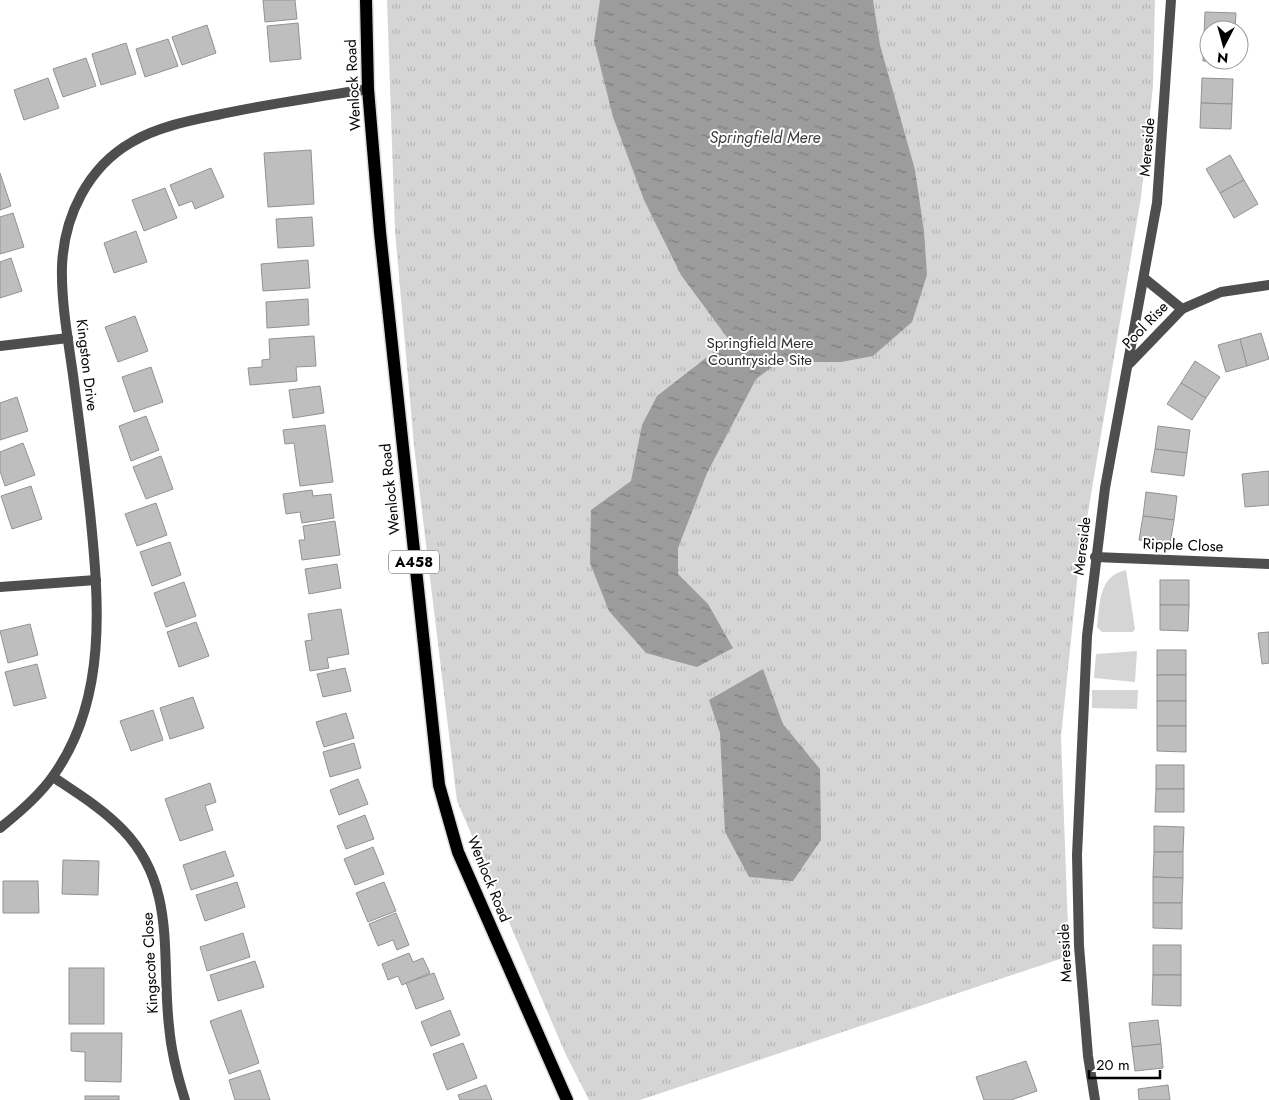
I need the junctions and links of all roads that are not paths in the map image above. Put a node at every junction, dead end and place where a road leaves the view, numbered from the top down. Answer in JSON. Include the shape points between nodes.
{"nodes":[{"id":1,"x":366,"y":0,"type":"edge"},
{"id":2,"x":1171,"y":0,"type":"edge"},
{"id":3,"x":368,"y":89,"type":"junction"},
{"id":4,"x":1145,"y":278,"type":"junction"},
{"id":5,"x":1269,"y":285,"type":"edge"},
{"id":6,"x":1182,"y":309,"type":"junction"},
{"id":7,"x":68,"y":338,"type":"junction"},
{"id":8,"x":0,"y":346,"type":"edge"},
{"id":9,"x":1130,"y":363,"type":"junction"},
{"id":10,"x":1096,"y":557,"type":"junction"},
{"id":11,"x":1269,"y":564,"type":"edge"},
{"id":12,"x":96,"y":580,"type":"junction"},
{"id":13,"x":0,"y":587,"type":"edge"},
{"id":14,"x":53,"y":777,"type":"junction"},
{"id":15,"x":0,"y":828,"type":"edge"},
{"id":16,"x":185,"y":1100,"type":"edge"},
{"id":17,"x":567,"y":1100,"type":"edge"},
{"id":18,"x":1095,"y":1100,"type":"edge"}],
"edges":[{"from":1,"to":3,"type":"main road","name":"Wenlock Road","number":"A458"},
{"from":2,"to":4,"type":"street","name":"Mereside","via":[[1157,203]]},
{"from":3,"to":7,"type":"street","name":"Kingston Drive","via":[[192,120],[148,134],[112,156],[84,188],[66,236],[62,266]]},
{"from":3,"to":17,"type":"main road","name":"Wenlock Road","number":"A458","via":[[404,468],[439,786],[458,852]]},
{"from":4,"to":6,"type":"street","name":"Pool Rise"},
{"from":4,"to":9,"type":"street","name":"Mereside"},
{"from":5,"to":6,"type":"street","name":"Pool Rise","via":[[1221,292]]},
{"from":6,"to":9,"type":"street","name":"Pool Rise"},
{"from":7,"to":8,"type":"street"},
{"from":7,"to":12,"type":"street","name":"Kingston Drive"},
{"from":9,"to":10,"type":"street","name":"Mereside","via":[[1105,488]]},
{"from":10,"to":11,"type":"street","name":"Ripple Close"},
{"from":10,"to":18,"type":"street","name":"Mereside","via":[[1087,636],[1077,855],[1079,946]]},
{"from":12,"to":13,"type":"street"},
{"from":12,"to":14,"type":"street","name":"Kingston Drive","via":[[96,648],[92,680],[76,733]]},
{"from":14,"to":15,"type":"street","name":"Kingston Drive"},
{"from":14,"to":16,"type":"street","name":"Kingscote Close","via":[[98,808],[124,831],[142,857],[157,888],[166,941],[169,1026]]}]}
